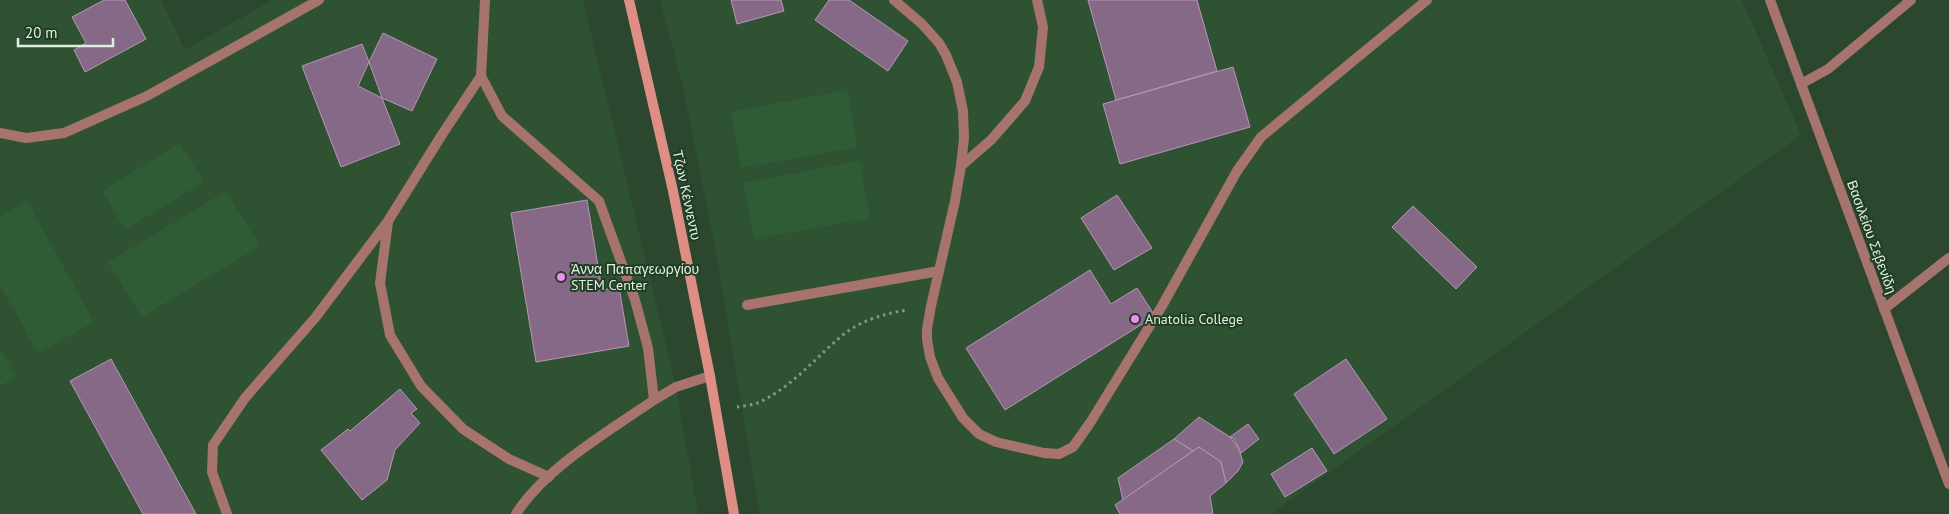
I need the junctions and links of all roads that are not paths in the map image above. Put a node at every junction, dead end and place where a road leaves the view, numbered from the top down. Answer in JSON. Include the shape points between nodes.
{"nodes":[{"id":1,"x":319,"y":0,"type":"edge"},
{"id":2,"x":485,"y":0,"type":"edge"},
{"id":3,"x":629,"y":0,"type":"edge"},
{"id":4,"x":894,"y":0,"type":"edge"},
{"id":5,"x":1037,"y":0,"type":"edge"},
{"id":6,"x":1427,"y":0,"type":"edge"},
{"id":7,"x":1770,"y":0,"type":"edge"},
{"id":8,"x":1911,"y":0,"type":"edge"},
{"id":9,"x":481,"y":76,"type":"junction"},
{"id":10,"x":1801,"y":84,"type":"junction"},
{"id":11,"x":0,"y":133,"type":"edge"},
{"id":12,"x":961,"y":166,"type":"junction"},
{"id":13,"x":388,"y":221,"type":"junction"},
{"id":14,"x":1949,"y":258,"type":"edge"},
{"id":15,"x":939,"y":271,"type":"junction"},
{"id":16,"x":746,"y":306,"type":"dead end"},
{"id":17,"x":1884,"y":309,"type":"junction"},
{"id":18,"x":710,"y":376,"type":"junction"},
{"id":19,"x":654,"y":400,"type":"junction"},
{"id":20,"x":549,"y":477,"type":"junction"},
{"id":21,"x":1949,"y":484,"type":"edge"},
{"id":22,"x":227,"y":514,"type":"edge"},
{"id":23,"x":516,"y":514,"type":"edge"},
{"id":24,"x":734,"y":514,"type":"edge"}],
"edges":[{"from":1,"to":11,"type":"street","via":[[148,96],[64,133],[26,138]]},
{"from":2,"to":9,"type":"street"},
{"from":3,"to":18,"type":"main road","name":"Τζων Κέννεντυ","via":[[673,191]]},
{"from":4,"to":12,"type":"street","via":[[931,33],[952,66],[963,111]]},
{"from":5,"to":12,"type":"street","via":[[1043,27],[1039,67],[1025,101],[991,140]]},
{"from":6,"to":15,"type":"street","via":[[1261,137],[1232,178],[1162,306],[1081,438],[1070,449],[1052,454],[996,442],[968,425],[938,378],[926,338]]},
{"from":7,"to":10,"type":"street","name":"Βασιλείου Σεβενίδη"},
{"from":8,"to":10,"type":"street","via":[[1828,69]]},
{"from":9,"to":13,"type":"street"},
{"from":9,"to":19,"type":"street","via":[[502,116],[599,201],[635,300],[648,348]]},
{"from":10,"to":17,"type":"street","name":"Βασιλείου Σεβενίδη"},
{"from":12,"to":15,"type":"street"},
{"from":13,"to":20,"type":"street","via":[[380,283],[390,335],[422,386],[463,429],[509,459]]},
{"from":13,"to":22,"type":"street","via":[[315,318],[245,398],[213,445],[212,472]]},
{"from":14,"to":17,"type":"street"},
{"from":15,"to":16,"type":"street"},
{"from":17,"to":21,"type":"street","name":"Βασιλείου Σεβενίδη"},
{"from":18,"to":19,"type":"street","via":[[676,387]]},
{"from":18,"to":24,"type":"main road","name":"Τζων Κέννεντυ"},
{"from":19,"to":20,"type":"street","via":[[572,457]]},
{"from":20,"to":23,"type":"street"}]}
